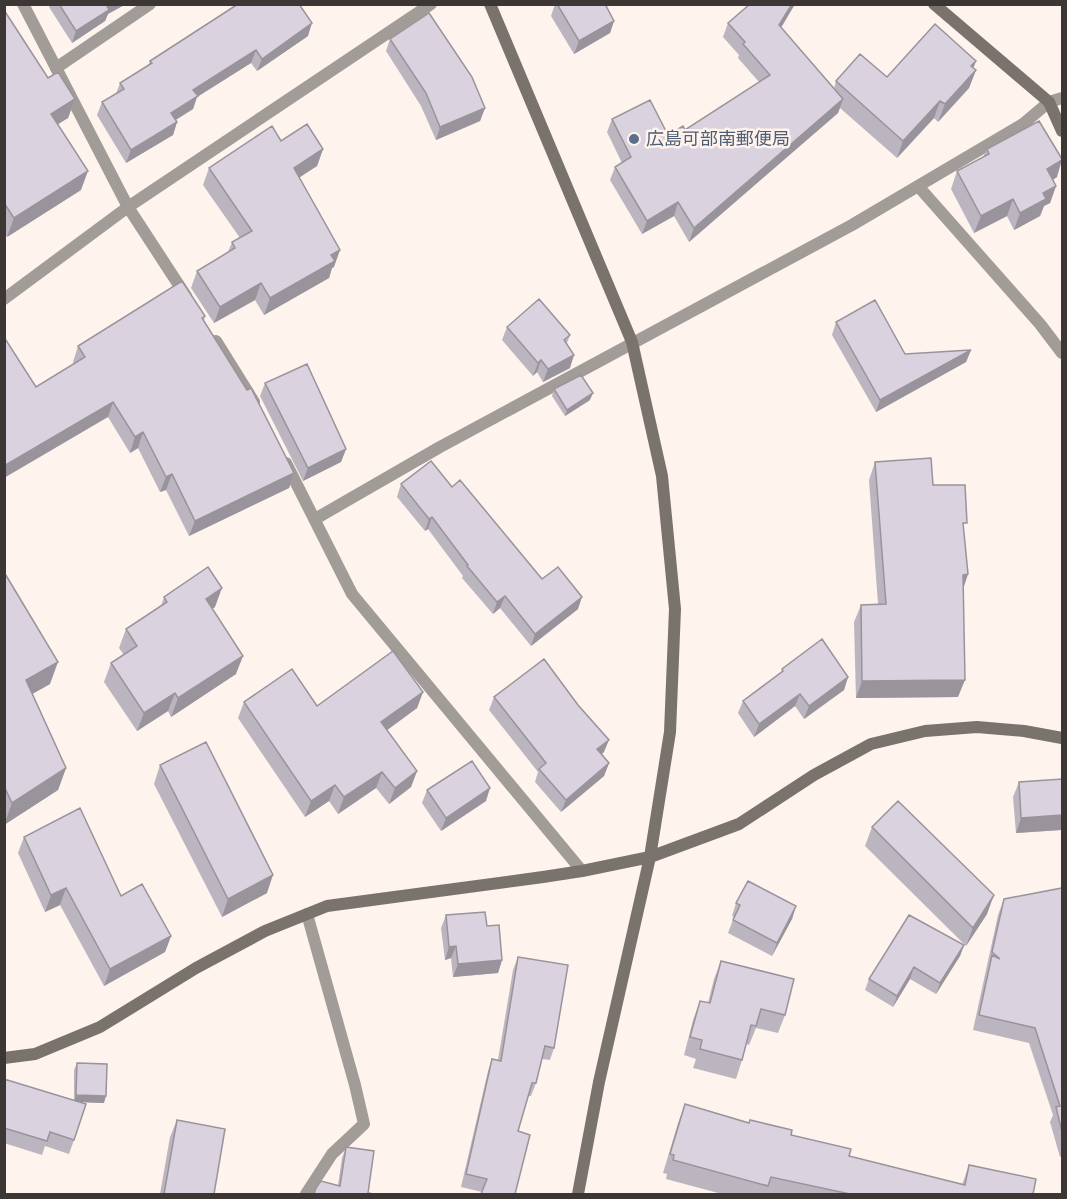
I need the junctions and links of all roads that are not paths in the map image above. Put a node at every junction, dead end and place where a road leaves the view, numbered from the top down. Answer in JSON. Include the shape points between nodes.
{"nodes":[{"id":1,"x":23,"y":4,"type":"edge"},
{"id":2,"x":150,"y":4,"type":"edge"},
{"id":3,"x":431,"y":4,"type":"edge"},
{"id":4,"x":490,"y":4,"type":"edge"},
{"id":5,"x":934,"y":4,"type":"edge"},
{"id":6,"x":56,"y":68,"type":"junction"},
{"id":7,"x":1062,"y":98,"type":"edge"},
{"id":8,"x":1049,"y":102,"type":"junction"},
{"id":9,"x":1062,"y":131,"type":"edge"},
{"id":10,"x":918,"y":186,"type":"junction"},
{"id":11,"x":128,"y":207,"type":"junction"},
{"id":12,"x":4,"y":299,"type":"edge"},
{"id":13,"x":190,"y":303,"type":"edge"},
{"id":14,"x":209,"y":331,"type":"edge"},
{"id":15,"x":632,"y":342,"type":"junction"},
{"id":16,"x":1062,"y":353,"type":"edge"},
{"id":17,"x":257,"y":408,"type":"edge"},
{"id":18,"x":278,"y":448,"type":"edge"},
{"id":19,"x":315,"y":519,"type":"junction"},
{"id":20,"x":1062,"y":738,"type":"edge"},
{"id":21,"x":650,"y":856,"type":"junction"},
{"id":22,"x":582,"y":872,"type":"junction"},
{"id":23,"x":307,"y":914,"type":"junction"},
{"id":24,"x":4,"y":1058,"type":"edge"},
{"id":25,"x":306,"y":1194,"type":"edge"},
{"id":26,"x":578,"y":1194,"type":"edge"}],
"edges":[{"from":1,"to":6,"type":"street"},
{"from":2,"to":6,"type":"street"},
{"from":3,"to":11,"type":"street"},
{"from":4,"to":15,"type":"street"},
{"from":5,"to":8,"type":"street"},
{"from":6,"to":11,"type":"street"},
{"from":7,"to":8,"type":"street"},
{"from":8,"to":9,"type":"street"},
{"from":8,"to":10,"type":"street","via":[[1023,124]]},
{"from":10,"to":15,"type":"street"},
{"from":10,"to":16,"type":"street"},
{"from":11,"to":12,"type":"street"},
{"from":11,"to":13,"type":"street"},
{"from":14,"to":17,"type":"street"},
{"from":15,"to":19,"type":"street"},
{"from":15,"to":21,"type":"street","via":[[662,476],[675,609],[670,732]]},
{"from":18,"to":19,"type":"street"},
{"from":19,"to":22,"type":"street","via":[[352,594]]},
{"from":20,"to":21,"type":"street","via":[[978,726],[925,731],[871,744],[814,775],[739,824]]},
{"from":21,"to":22,"type":"street"},
{"from":21,"to":26,"type":"street"},
{"from":22,"to":23,"type":"street","via":[[327,906]]},
{"from":23,"to":24,"type":"street","via":[[196,968],[100,1027],[35,1054]]},
{"from":23,"to":25,"type":"street","via":[[364,1124],[332,1154]]}]}
